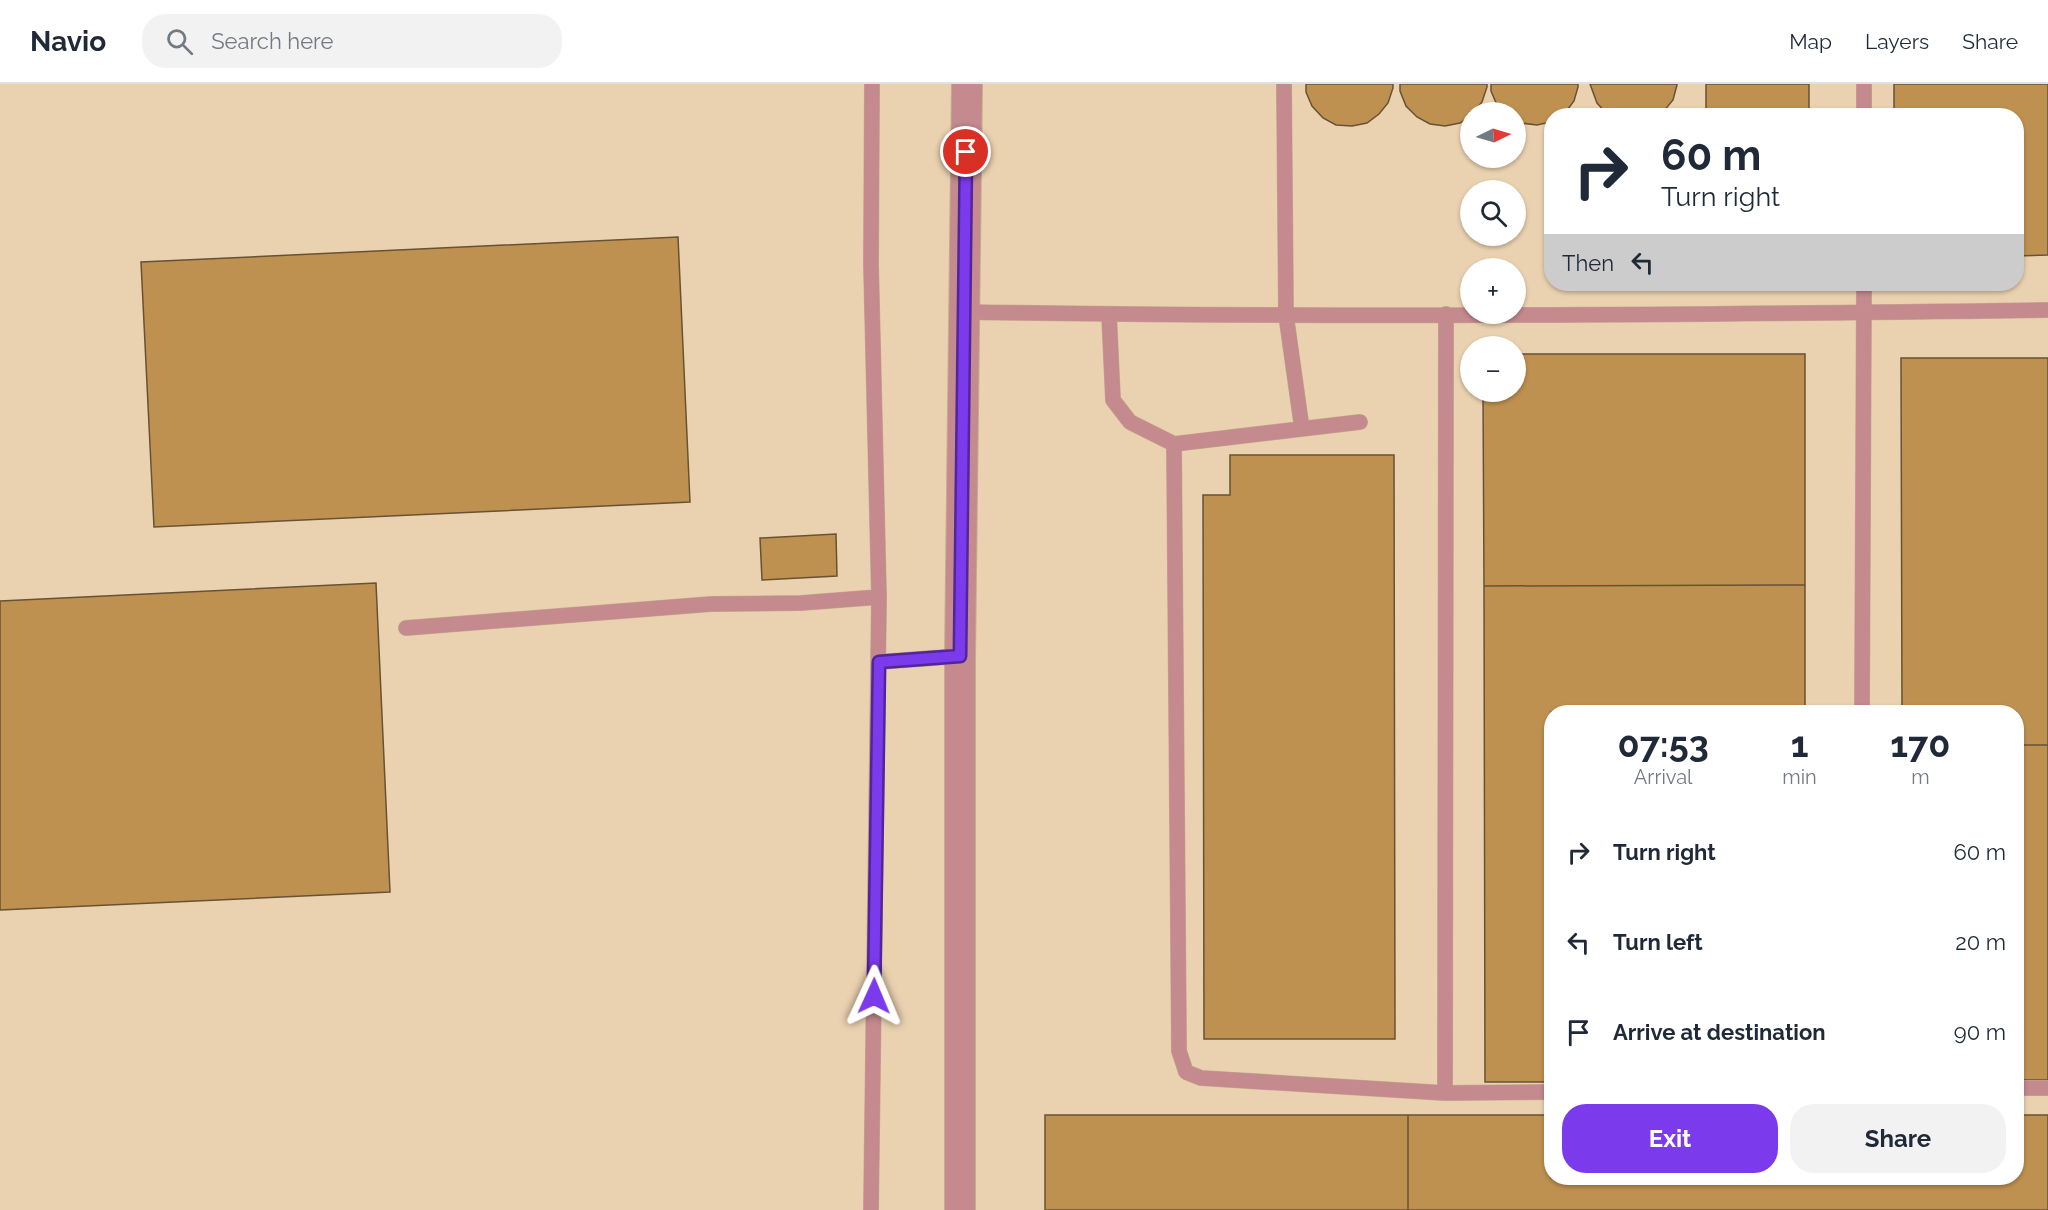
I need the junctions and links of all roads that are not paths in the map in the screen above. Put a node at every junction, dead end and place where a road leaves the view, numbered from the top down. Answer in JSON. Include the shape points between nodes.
{"nodes":[{"id":1,"x":872,"y":84,"type":"edge"},
{"id":2,"x":967,"y":84,"type":"edge"},
{"id":3,"x":1284,"y":84,"type":"edge"},
{"id":4,"x":1864,"y":84,"type":"edge"},
{"id":5,"x":1864,"y":108,"type":"edge"},
{"id":6,"x":1864,"y":291,"type":"edge"},
{"id":7,"x":2048,"y":310,"type":"edge"},
{"id":8,"x":965,"y":312,"type":"junction"},
{"id":9,"x":1864,"y":313,"type":"junction"},
{"id":10,"x":1109,"y":314,"type":"junction"},
{"id":11,"x":1446,"y":314,"type":"junction"},
{"id":12,"x":1286,"y":315,"type":"junction"},
{"id":13,"x":1360,"y":422,"type":"dead end"},
{"id":14,"x":1302,"y":429,"type":"junction"},
{"id":15,"x":1174,"y":444,"type":"junction"},
{"id":16,"x":879,"y":597,"type":"junction"},
{"id":17,"x":406,"y":628,"type":"dead end"},
{"id":18,"x":960,"y":656,"type":"junction"},
{"id":19,"x":879,"y":662,"type":"junction"},
{"id":20,"x":1862,"y":705,"type":"edge"},
{"id":21,"x":2024,"y":1088,"type":"edge"},
{"id":22,"x":2048,"y":1088,"type":"edge"},
{"id":23,"x":1544,"y":1092,"type":"edge"},
{"id":24,"x":1445,"y":1093,"type":"junction"},
{"id":25,"x":871,"y":1210,"type":"edge"},
{"id":26,"x":960,"y":1210,"type":"edge"}],
"edges":[{"from":1,"to":16,"type":"lane","via":[[871,264]]},
{"from":2,"to":8,"type":"street"},
{"from":3,"to":12,"type":"lane"},
{"from":4,"to":5,"type":"lane"},
{"from":6,"to":9,"type":"lane"},
{"from":7,"to":9,"type":"lane"},
{"from":8,"to":10,"type":"lane"},
{"from":8,"to":18,"type":"street"},
{"from":9,"to":11,"type":"lane"},
{"from":9,"to":20,"type":"lane"},
{"from":10,"to":12,"type":"lane"},
{"from":10,"to":15,"type":"lane","via":[[1113,400],[1130,422]]},
{"from":11,"to":12,"type":"lane"},
{"from":11,"to":24,"type":"lane"},
{"from":12,"to":14,"type":"lane"},
{"from":13,"to":14,"type":"lane"},
{"from":14,"to":15,"type":"lane"},
{"from":15,"to":24,"type":"lane","via":[[1179,1051],[1186,1072],[1201,1078]]},
{"from":16,"to":17,"type":"lane","via":[[711,604]]},
{"from":16,"to":19,"type":"lane"},
{"from":18,"to":19,"type":"lane"},
{"from":18,"to":26,"type":"street"},
{"from":19,"to":25,"type":"lane"},
{"from":21,"to":22,"type":"lane"},
{"from":23,"to":24,"type":"lane"}]}
